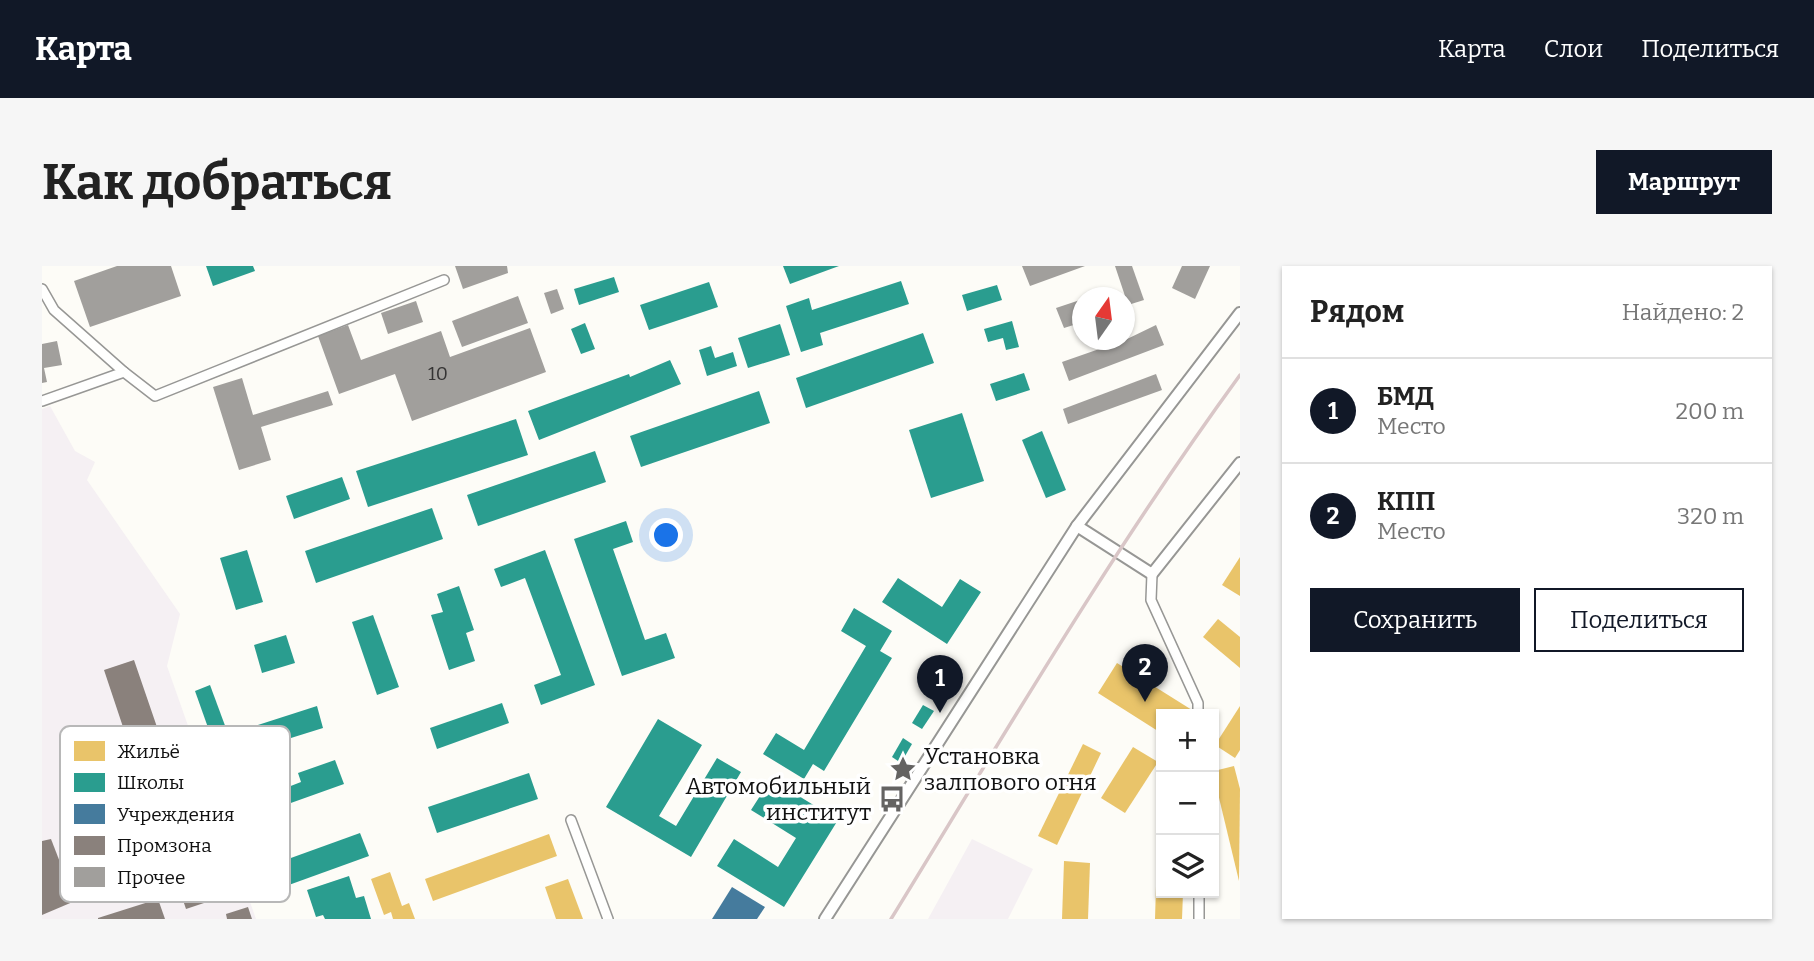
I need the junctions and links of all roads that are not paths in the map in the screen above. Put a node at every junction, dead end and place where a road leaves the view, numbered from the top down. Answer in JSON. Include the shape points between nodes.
{"nodes":[{"id":1,"x":444,"y":280,"type":"dead end"},
{"id":2,"x":42,"y":289,"type":"edge"},
{"id":3,"x":1240,"y":313,"type":"edge"},
{"id":4,"x":124,"y":372,"type":"junction"},
{"id":5,"x":42,"y":401,"type":"edge"},
{"id":6,"x":1240,"y":463,"type":"edge"},
{"id":7,"x":1077,"y":526,"type":"junction"},
{"id":8,"x":1152,"y":574,"type":"junction"},
{"id":9,"x":1198,"y":709,"type":"edge"},
{"id":10,"x":571,"y":820,"type":"dead end"},
{"id":11,"x":1199,"y":898,"type":"edge"},
{"id":12,"x":608,"y":919,"type":"edge"},
{"id":13,"x":825,"y":919,"type":"edge"},
{"id":14,"x":1199,"y":919,"type":"edge"}],
"edges":[{"from":1,"to":4,"type":"street","via":[[155,396]]},
{"from":2,"to":4,"type":"street","via":[[54,310]]},
{"from":3,"to":7,"type":"street"},
{"from":4,"to":5,"type":"street"},
{"from":6,"to":8,"type":"street"},
{"from":7,"to":8,"type":"street"},
{"from":7,"to":13,"type":"street"},
{"from":8,"to":9,"type":"street","via":[[1151,600]]},
{"from":10,"to":12,"type":"street"},
{"from":11,"to":14,"type":"street"}]}
